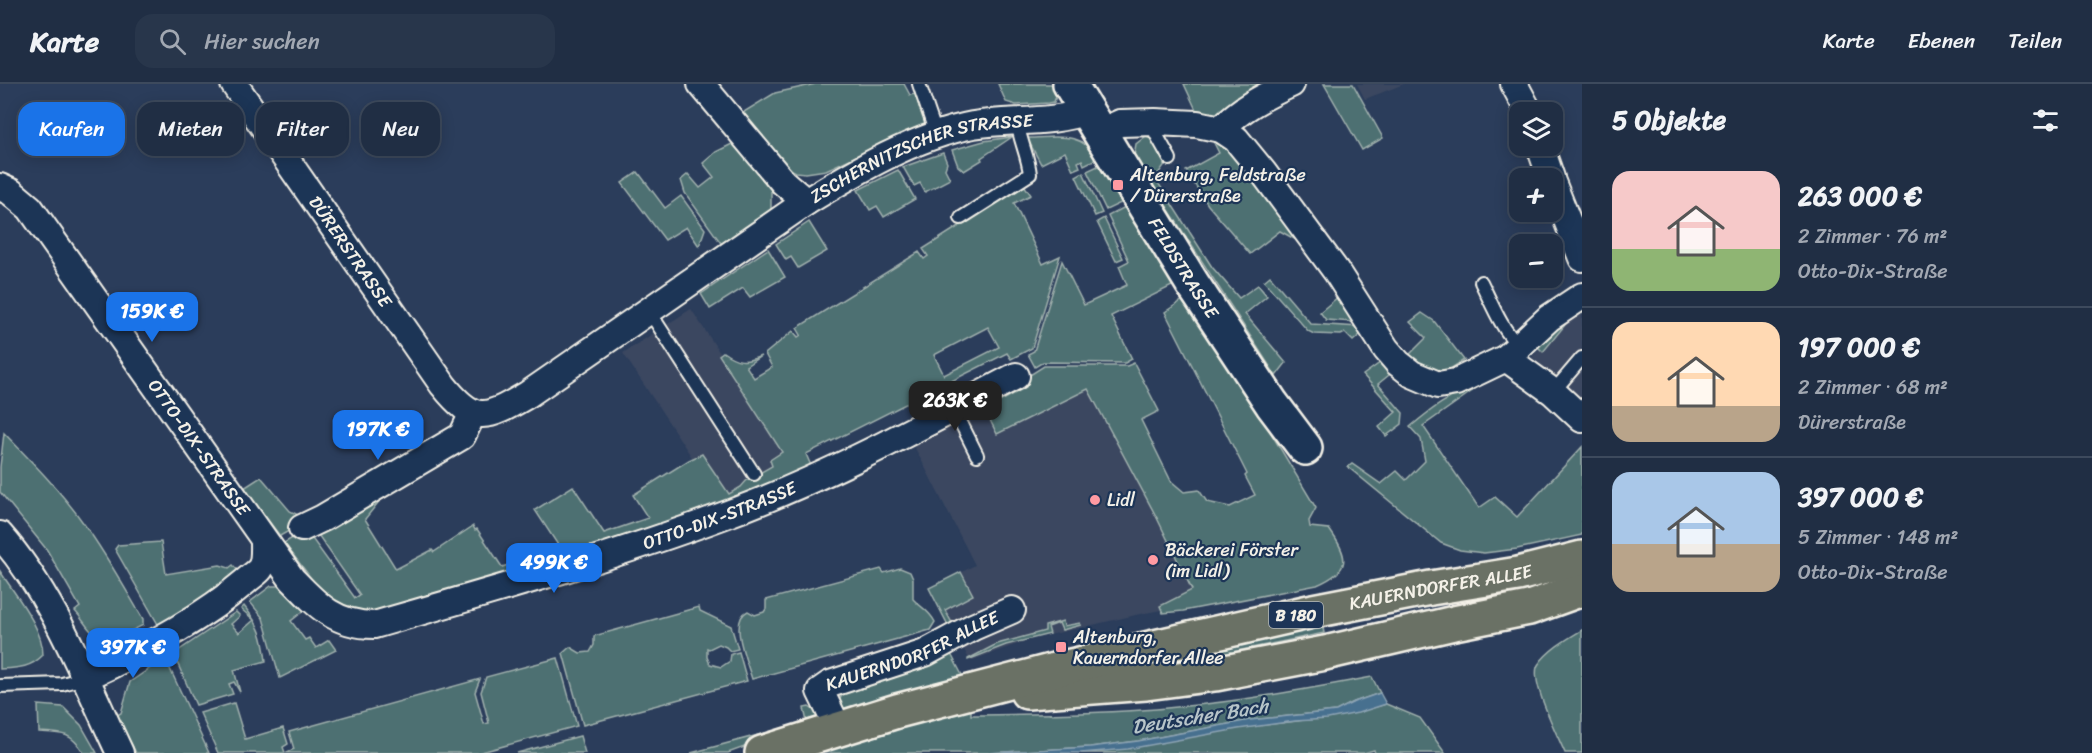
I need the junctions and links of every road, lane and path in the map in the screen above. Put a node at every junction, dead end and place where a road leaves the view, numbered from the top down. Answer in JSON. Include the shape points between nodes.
{"nodes":[{"id":1,"x":234,"y":84,"type":"edge"},
{"id":2,"x":701,"y":84,"type":"edge"},
{"id":3,"x":920,"y":84,"type":"edge"},
{"id":4,"x":1070,"y":84,"type":"edge"},
{"id":5,"x":1289,"y":84,"type":"edge"},
{"id":6,"x":1514,"y":84,"type":"edge"},
{"id":7,"x":1524,"y":102,"type":"edge"},
{"id":8,"x":1017,"y":120,"type":"junction"},
{"id":9,"x":1094,"y":122,"type":"junction"},
{"id":10,"x":1155,"y":122,"type":"junction"},
{"id":11,"x":1221,"y":129,"type":"junction"},
{"id":12,"x":936,"y":134,"type":"junction"},
{"id":13,"x":1170,"y":159,"type":"dead end"},
{"id":14,"x":0,"y":187,"type":"edge"},
{"id":15,"x":806,"y":202,"type":"junction"},
{"id":16,"x":1563,"y":209,"type":"edge"},
{"id":17,"x":961,"y":218,"type":"dead end"},
{"id":18,"x":1582,"y":258,"type":"edge"},
{"id":19,"x":1481,"y":282,"type":"dead end"},
{"id":20,"x":1582,"y":296,"type":"edge"},
{"id":21,"x":649,"y":311,"type":"junction"},
{"id":22,"x":1512,"y":352,"type":"junction"},
{"id":23,"x":1582,"y":358,"type":"edge"},
{"id":24,"x":1016,"y":376,"type":"dead end"},
{"id":25,"x":1553,"y":392,"type":"junction"},
{"id":26,"x":954,"y":408,"type":"junction"},
{"id":27,"x":473,"y":413,"type":"junction"},
{"id":28,"x":1582,"y":419,"type":"edge"},
{"id":29,"x":1305,"y":448,"type":"dead end"},
{"id":30,"x":977,"y":455,"type":"dead end"},
{"id":31,"x":754,"y":474,"type":"dead end"},
{"id":32,"x":302,"y":528,"type":"dead end"},
{"id":33,"x":0,"y":535,"type":"edge"},
{"id":34,"x":264,"y":542,"type":"junction"},
{"id":35,"x":1582,"y":558,"type":"edge"},
{"id":36,"x":1582,"y":590,"type":"edge"},
{"id":37,"x":1012,"y":610,"type":"dead end"},
{"id":38,"x":84,"y":678,"type":"junction"},
{"id":39,"x":0,"y":686,"type":"edge"},
{"id":40,"x":948,"y":698,"type":"junction"},
{"id":41,"x":838,"y":728,"type":"junction"},
{"id":42,"x":120,"y":753,"type":"edge"},
{"id":43,"x":762,"y":753,"type":"edge"}],
"edges":[{"from":1,"to":27,"type":"street","name":"DÜRERSTRASSE","via":[[443,385],[458,404]]},
{"from":2,"to":15,"type":"street","name":"ZSCHERNITZSCHER STRASSE","via":[[783,182]]},
{"from":3,"to":12,"type":"lane"},
{"from":4,"to":9,"type":"street","name":"FELDSTRASSE"},
{"from":5,"to":11,"type":"street","via":[[1256,101]]},
{"from":6,"to":7,"type":"street"},
{"from":8,"to":9,"type":"street","name":"ZSCHERNITZSCHER STRASSE","via":[[1074,116]]},
{"from":8,"to":12,"type":"street","name":"ZSCHERNITZSCHER STRASSE"},
{"from":8,"to":17,"type":"lane","via":[[1030,174]]},
{"from":9,"to":10,"type":"street","name":"ZSCHERNITZSCHER STRASSE"},
{"from":9,"to":29,"type":"street","name":"FELDSTRASSE","via":[[1192,283]]},
{"from":10,"to":11,"type":"street","name":"ZSCHERNITZSCHER STRASSE"},
{"from":10,"to":13,"type":"lane","via":[[1156,134]]},
{"from":11,"to":22,"type":"street","via":[[1236,139],[1263,172],[1336,271],[1386,349],[1412,374],[1438,385],[1456,382]]},
{"from":12,"to":15,"type":"street","name":"ZSCHERNITZSCHER STRASSE","via":[[847,177]]},
{"from":14,"to":34,"type":"street","name":"OTTO-DIX-STRASSE","via":[[30,208]]},
{"from":15,"to":21,"type":"street"},
{"from":16,"to":18,"type":"street"},
{"from":19,"to":22,"type":"lane","via":[[1512,339]]},
{"from":20,"to":22,"type":"street","via":[[1549,318]]},
{"from":21,"to":27,"type":"street","via":[[514,402],[483,415]]},
{"from":21,"to":31,"type":"lane"},
{"from":22,"to":25,"type":"street"},
{"from":23,"to":25,"type":"lane"},
{"from":24,"to":26,"type":"street","name":"OTTO-DIX-STRASSE"},
{"from":25,"to":28,"type":"street"},
{"from":26,"to":30,"type":"lane"},
{"from":26,"to":34,"type":"street","name":"OTTO-DIX-STRASSE","via":[[838,467],[727,515],[374,625],[345,621],[318,606],[291,579]]},
{"from":27,"to":32,"type":"street","via":[[462,436]]},
{"from":33,"to":38,"type":"street","via":[[63,632]]},
{"from":34,"to":38,"type":"street","via":[[261,569],[236,589],[184,624]]},
{"from":35,"to":40,"type":"main road","name":"KAUERNDORFER ALLEE","number":"B 180","via":[[1192,637]]},
{"from":36,"to":40,"type":"main road","name":"KAUERNDORFER ALLEE","number":"B 180","via":[[1529,608],[1215,674]]},
{"from":37,"to":41,"type":"street","name":"KAUERNDORFER ALLEE","via":[[925,653],[844,678],[820,691]]},
{"from":38,"to":39,"type":"lane","via":[[62,684]]},
{"from":38,"to":42,"type":"street"},
{"from":40,"to":41,"type":"main road","name":"KAUERNDORFER ALLEE","number":"B 180"},
{"from":41,"to":43,"type":"main road","name":"KAUERNDORFER ALLEE","number":"B 180"}]}
